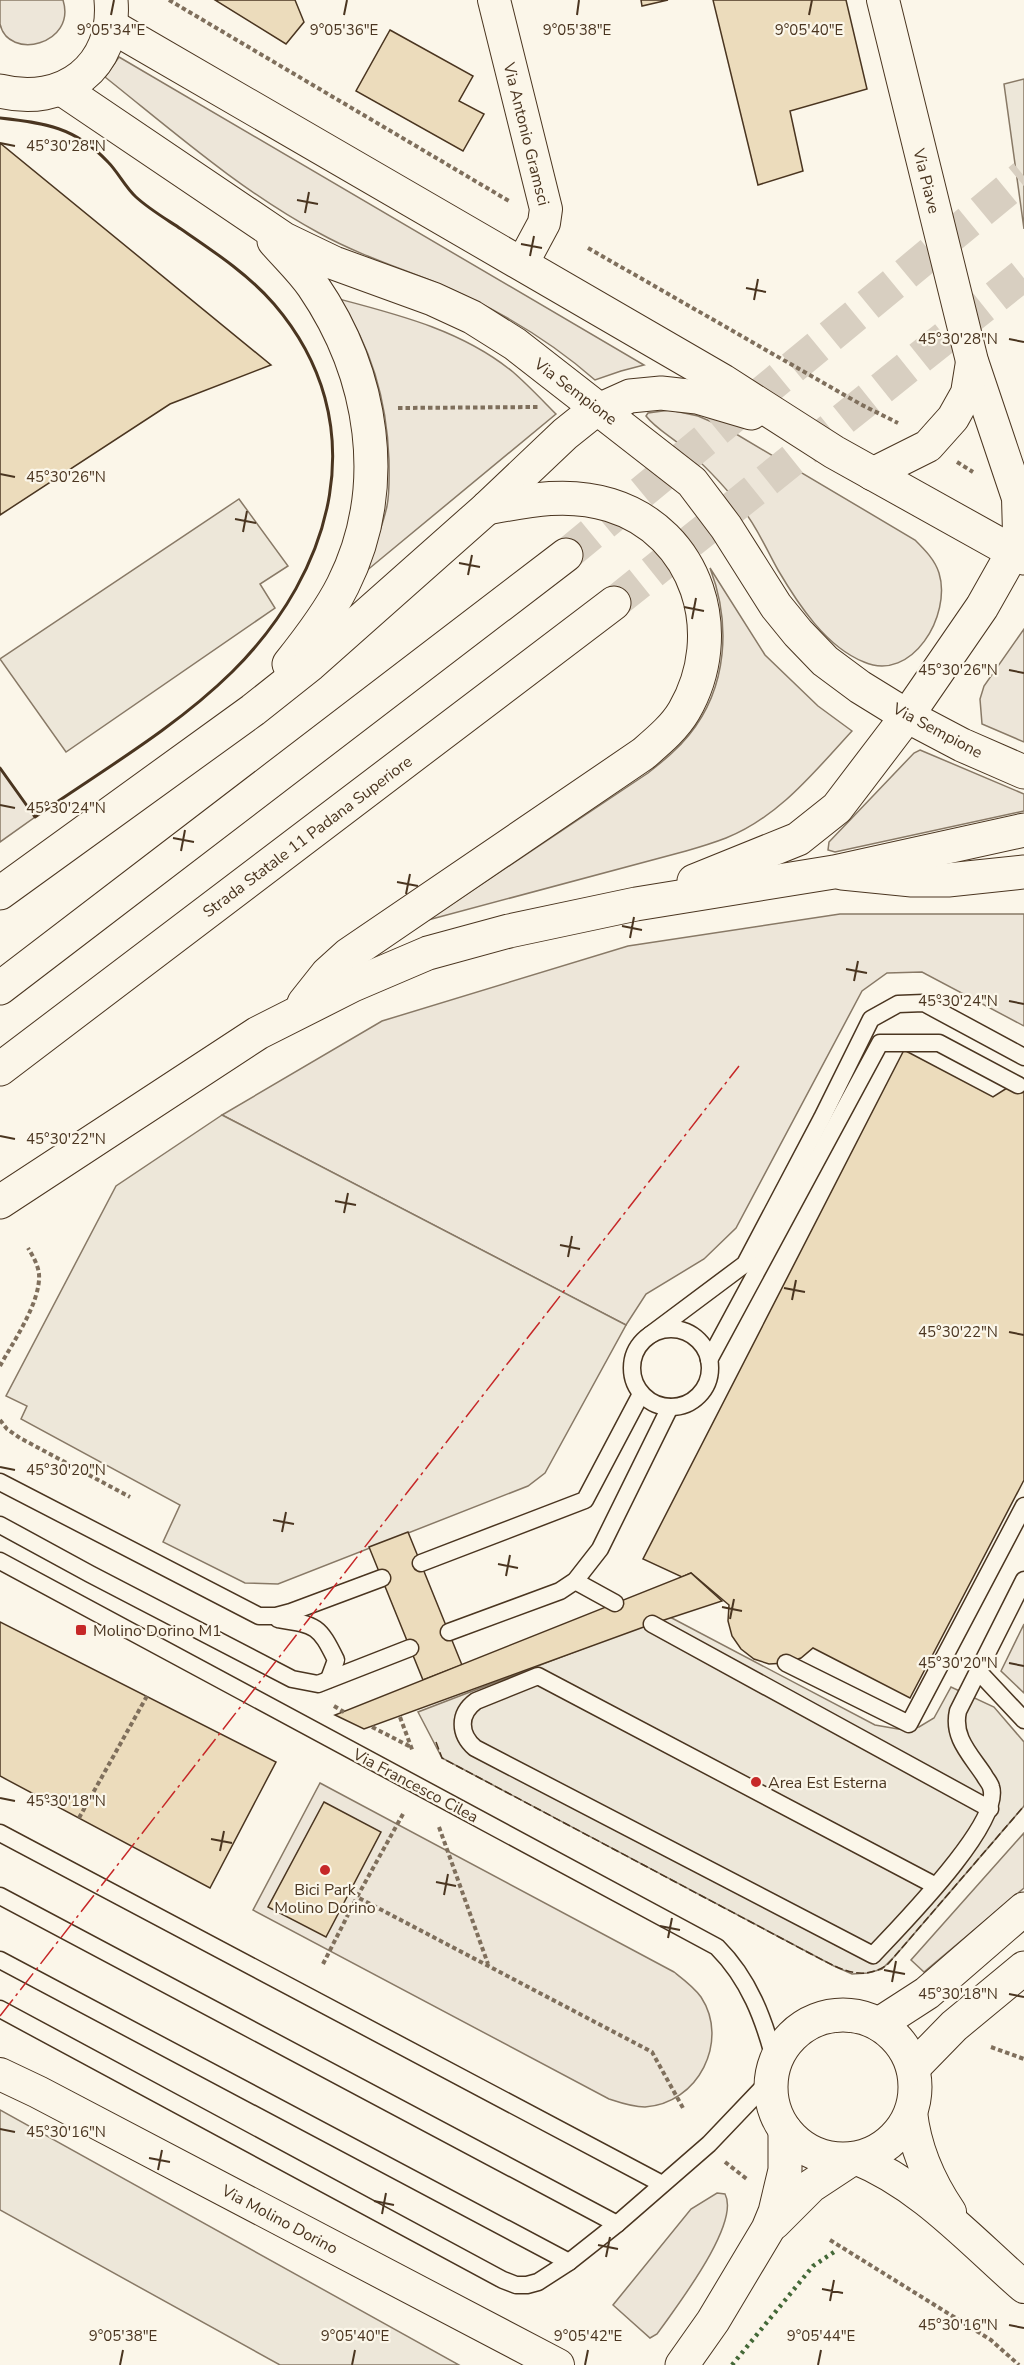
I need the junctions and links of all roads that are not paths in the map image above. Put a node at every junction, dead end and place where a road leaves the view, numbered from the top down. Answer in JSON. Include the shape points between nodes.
{"nodes":[{"id":1,"x":494,"y":0,"type":"edge"},
{"id":2,"x":883,"y":0,"type":"edge"},
{"id":3,"x":111,"y":13,"type":"edge"},
{"id":4,"x":62,"y":89,"type":"junction"},
{"id":5,"x":0,"y":91,"type":"edge"},
{"id":6,"x":257,"y":222,"type":"junction"},
{"id":7,"x":522,"y":264,"type":"junction"},
{"id":8,"x":972,"y":361,"type":"junction"},
{"id":9,"x":600,"y":408,"type":"junction"},
{"id":10,"x":834,"y":452,"type":"junction"},
{"id":11,"x":872,"y":474,"type":"junction"},
{"id":12,"x":488,"y":508,"type":"junction"},
{"id":13,"x":566,"y":555,"type":"tunnel mouth"},
{"id":14,"x":1019,"y":555,"type":"edge"},
{"id":15,"x":614,"y":603,"type":"tunnel mouth"},
{"id":16,"x":253,"y":710,"type":"junction"},
{"id":17,"x":907,"y":716,"type":"junction"},
{"id":18,"x":1024,"y":772,"type":"edge"},
{"id":19,"x":1024,"y":830,"type":"edge"},
{"id":20,"x":834,"y":872,"type":"junction"},
{"id":21,"x":1024,"y":872,"type":"edge"},
{"id":22,"x":0,"y":893,"type":"edge"},
{"id":23,"x":636,"y":904,"type":"junction"},
{"id":24,"x":0,"y":988,"type":"edge"},
{"id":25,"x":301,"y":1010,"type":"junction"},
{"id":26,"x":1024,"y":1057,"type":"edge"},
{"id":27,"x":0,"y":1069,"type":"edge"},
{"id":28,"x":1018,"y":1085,"type":"dead end"},
{"id":29,"x":0,"y":1202,"type":"edge"},
{"id":30,"x":650,"y":1335,"type":"junction"},
{"id":31,"x":710,"y":1360,"type":"junction"},
{"id":32,"x":641,"y":1394,"type":"junction"},
{"id":33,"x":670,"y":1407,"type":"junction"},
{"id":34,"x":0,"y":1482,"type":"edge"},
{"id":35,"x":1024,"y":1506,"type":"edge"},
{"id":36,"x":0,"y":1525,"type":"edge"},
{"id":37,"x":0,"y":1561,"type":"edge"},
{"id":38,"x":421,"y":1563,"type":"dead end"},
{"id":39,"x":382,"y":1578,"type":"dead end"},
{"id":40,"x":575,"y":1581,"type":"junction"},
{"id":41,"x":1024,"y":1581,"type":"edge"},
{"id":42,"x":615,"y":1603,"type":"dead end"},
{"id":43,"x":259,"y":1616,"type":"junction"},
{"id":44,"x":652,"y":1624,"type":"dead end"},
{"id":45,"x":449,"y":1632,"type":"dead end"},
{"id":46,"x":410,"y":1648,"type":"dead end"},
{"id":47,"x":786,"y":1663,"type":"dead end"},
{"id":48,"x":978,"y":1671,"type":"junction"},
{"id":49,"x":329,"y":1679,"type":"junction"},
{"id":50,"x":1024,"y":1720,"type":"edge"},
{"id":51,"x":990,"y":1809,"type":"junction"},
{"id":52,"x":0,"y":1833,"type":"edge"},
{"id":53,"x":936,"y":1886,"type":"junction"},
{"id":54,"x":0,"y":1896,"type":"edge"},
{"id":55,"x":1024,"y":1909,"type":"edge"},
{"id":56,"x":0,"y":1960,"type":"edge"},
{"id":57,"x":1024,"y":1968,"type":"edge"},
{"id":58,"x":0,"y":2009,"type":"edge"},
{"id":59,"x":879,"y":2024,"type":"junction"},
{"id":60,"x":913,"y":2068,"type":"junction"},
{"id":61,"x":773,"y":2070,"type":"junction"},
{"id":62,"x":0,"y":2074,"type":"edge"},
{"id":63,"x":911,"y":2112,"type":"junction"},
{"id":64,"x":785,"y":2130,"type":"junction"},
{"id":65,"x":853,"y":2158,"type":"junction"},
{"id":66,"x":662,"y":2184,"type":"junction"},
{"id":67,"x":617,"y":2224,"type":"junction"},
{"id":68,"x":960,"y":2228,"type":"junction"},
{"id":69,"x":768,"y":2229,"type":"junction"},
{"id":70,"x":569,"y":2262,"type":"junction"},
{"id":71,"x":1024,"y":2287,"type":"edge"},
{"id":72,"x":558,"y":2365,"type":"edge"},
{"id":73,"x":682,"y":2365,"type":"edge"}],
"edges":[{"from":1,"to":7,"type":"street","name":"Via Antonio Gramsci","via":[[547,214]]},
{"from":2,"to":8,"type":"street","name":"Via Piave"},
{"from":3,"to":4,"type":"main road","via":[[94,63],[77,82]]},
{"from":3,"to":7,"type":"main road"},
{"from":4,"to":5,"type":"main road","via":[[30,95]]},
{"from":4,"to":6,"type":"main road","name":"Via Sempione"},
{"from":6,"to":9,"type":"main road","name":"Via Sempione","via":[[311,253],[472,317]]},
{"from":6,"to":16,"type":"main road","via":[[302,273],[328,311],[349,352],[367,413],[371,442],[370,491],[362,535],[350,570],[313,633]]},
{"from":7,"to":10,"type":"main road","via":[[723,381]]},
{"from":8,"to":11,"type":"street","name":"Via Piave","via":[[967,393],[953,418],[928,446]]},
{"from":8,"to":14,"type":"street","name":"Via Piave","via":[[1018,498]]},
{"from":9,"to":10,"type":"main road","via":[[641,394],[691,395],[731,405]]},
{"from":9,"to":12,"type":"main road","via":[[565,434]]},
{"from":9,"to":17,"type":"main road","name":"Via Sempione","via":[[699,489],[776,606],[810,646],[841,674]]},
{"from":10,"to":11,"type":"main road"},
{"from":11,"to":14,"type":"main road"},
{"from":12,"to":16,"type":"main road"},
{"from":12,"to":25,"type":"main road","via":[[549,497],[567,498],[610,505],[652,527],[675,550],[703,605],[706,641],[694,692],[675,724],[643,754],[348,955],[318,984]]},
{"from":13,"to":24,"type":"main road"},
{"from":14,"to":17,"type":"main road"},
{"from":15,"to":27,"type":"main road","name":"Strada Statale 11 Padana Superiore"},
{"from":16,"to":22,"type":"main road"},
{"from":17,"to":18,"type":"main road","name":"Via Sempione"},
{"from":17,"to":23,"type":"main road","via":[[837,808],[798,839]]},
{"from":19,"to":20,"type":"main road"},
{"from":20,"to":21,"type":"main road","via":[[912,880]]},
{"from":20,"to":23,"type":"main road"},
{"from":23,"to":25,"type":"main road","via":[[436,950]]},
{"from":25,"to":29,"type":"main road","via":[[246,1040]]},
{"from":26,"to":30,"type":"lane","via":[[924,1003],[898,1004],[871,1019],[745,1264]]},
{"from":28,"to":31,"type":"lane","via":[[939,1043],[880,1043]]},
{"from":30,"to":31,"type":"lane","via":[[676,1329],[691,1335],[703,1345]]},
{"from":30,"to":32,"type":"lane","via":[[638,1347],[633,1360],[632,1375]]},
{"from":31,"to":33,"type":"lane","via":[[711,1372],[701,1393],[682,1406]]},
{"from":32,"to":33,"type":"lane","via":[[654,1404]]},
{"from":32,"to":38,"type":"lane","via":[[585,1500]]},
{"from":33,"to":40,"type":"lane","via":[[600,1549]]},
{"from":34,"to":43,"type":"lane"},
{"from":35,"to":47,"type":"lane","via":[[909,1724]]},
{"from":36,"to":49,"type":"lane","via":[[292,1680],[318,1684]]},
{"from":37,"to":61,"type":"lane","name":"Via Francesco Cilea","via":[[710,1943],[727,1957],[745,1982],[766,2030]]},
{"from":39,"to":43,"type":"lane","via":[[291,1612]]},
{"from":40,"to":42,"type":"lane"},
{"from":40,"to":45,"type":"lane","via":[[560,1591]]},
{"from":41,"to":48,"type":"lane"},
{"from":43,"to":49,"type":"lane","via":[[305,1623],[323,1634],[336,1660]]},
{"from":44,"to":51,"type":"lane"},
{"from":46,"to":49,"type":"lane"},
{"from":48,"to":50,"type":"lane"},
{"from":48,"to":51,"type":"lane","via":[[958,1711],[957,1733],[992,1787]]},
{"from":51,"to":53,"type":"lane","via":[[978,1832]]},
{"from":52,"to":66,"type":"lane"},
{"from":53,"to":53,"type":"lane","via":[[538,1676],[476,1701],[463,1715],[464,1735],[475,1748],[873,1955]]},
{"from":54,"to":67,"type":"lane"},
{"from":55,"to":59,"type":"main road","via":[[927,1993]]},
{"from":56,"to":70,"type":"lane"},
{"from":57,"to":60,"type":"main road","via":[[954,2026]]},
{"from":58,"to":70,"type":"lane","via":[[503,2280],[516,2285],[538,2282]]},
{"from":59,"to":60,"type":"main road","via":[[899,2041]]},
{"from":59,"to":61,"type":"main road","via":[[853,2015],[819,2019],[800,2028],[783,2046]]},
{"from":60,"to":63,"type":"main road","via":[[915,2097]]},
{"from":61,"to":64,"type":"main road","via":[[774,2108]]},
{"from":61,"to":66,"type":"lane","via":[[709,2144]]},
{"from":62,"to":72,"type":"street","name":"Via Molino Dorino"},
{"from":63,"to":65,"type":"main road","via":[[894,2138],[878,2150]]},
{"from":63,"to":68,"type":"street","via":[[913,2134],[926,2170]]},
{"from":64,"to":65,"type":"main road","via":[[809,2151],[828,2158]]},
{"from":64,"to":69,"type":"main road","via":[[785,2170]]},
{"from":65,"to":68,"type":"street","via":[[906,2186]]},
{"from":65,"to":69,"type":"main road","via":[[812,2186]]},
{"from":66,"to":67,"type":"lane"},
{"from":67,"to":70,"type":"lane"},
{"from":68,"to":71,"type":"street"},
{"from":69,"to":73,"type":"main road"}]}
